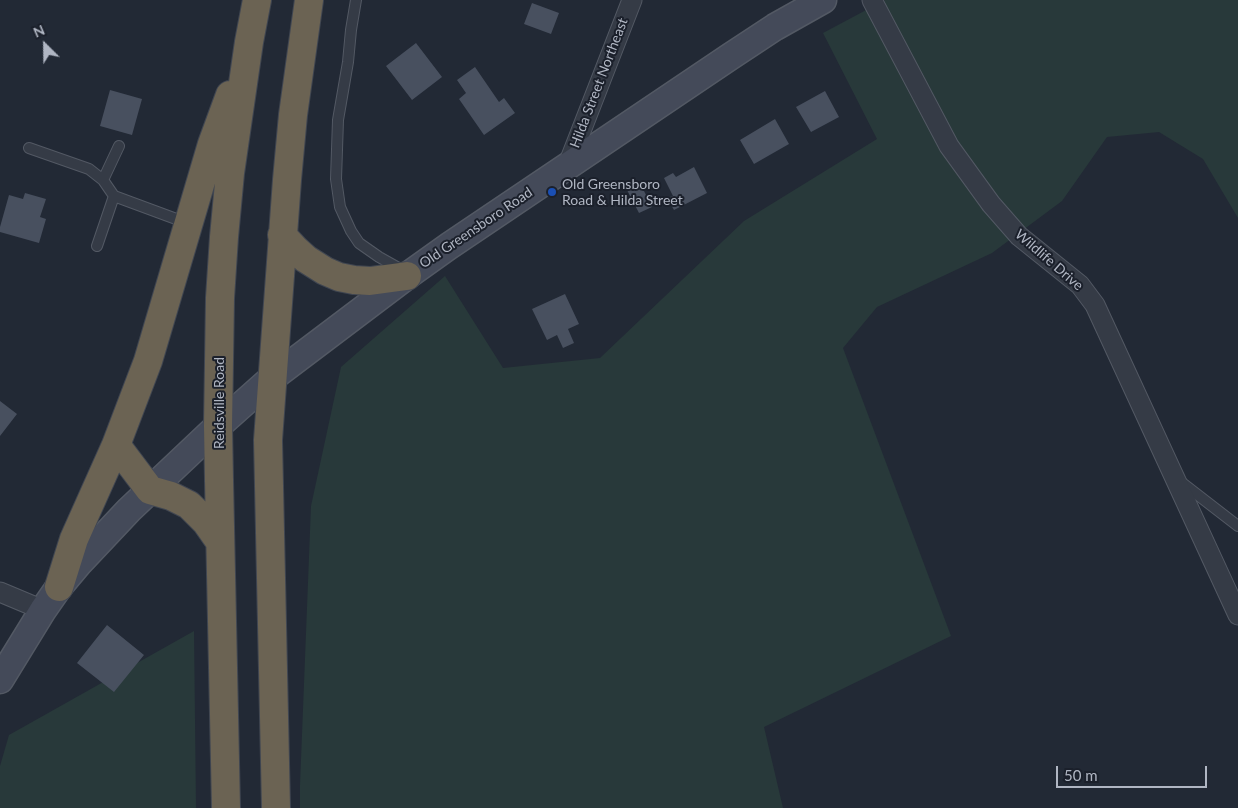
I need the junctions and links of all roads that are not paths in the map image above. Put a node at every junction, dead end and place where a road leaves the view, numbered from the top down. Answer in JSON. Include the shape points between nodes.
{"nodes":[{"id":1,"x":258,"y":0,"type":"edge"},
{"id":2,"x":309,"y":0,"type":"edge"},
{"id":3,"x":356,"y":0,"type":"edge"},
{"id":4,"x":632,"y":0,"type":"edge"},
{"id":5,"x":823,"y":0,"type":"edge"},
{"id":6,"x":872,"y":0,"type":"edge"},
{"id":7,"x":249,"y":42,"type":"junction"},
{"id":8,"x":119,"y":146,"type":"dead end"},
{"id":9,"x":29,"y":148,"type":"dead end"},
{"id":10,"x":567,"y":167,"type":"junction"},
{"id":11,"x":103,"y":180,"type":"junction"},
{"id":12,"x":114,"y":196,"type":"junction"},
{"id":13,"x":188,"y":223,"type":"junction"},
{"id":14,"x":282,"y":235,"type":"junction"},
{"id":15,"x":97,"y":246,"type":"dead end"},
{"id":16,"x":408,"y":274,"type":"junction"},
{"id":17,"x":272,"y":378,"type":"junction"},
{"id":18,"x":218,"y":426,"type":"junction"},
{"id":19,"x":116,"y":445,"type":"junction"},
{"id":20,"x":1174,"y":477,"type":"junction"},
{"id":21,"x":150,"y":490,"type":"junction"},
{"id":22,"x":1238,"y":526,"type":"edge"},
{"id":23,"x":220,"y":542,"type":"junction"},
{"id":24,"x":59,"y":587,"type":"junction"},
{"id":25,"x":0,"y":592,"type":"edge"},
{"id":26,"x":43,"y":610,"type":"junction"},
{"id":27,"x":1238,"y":615,"type":"edge"},
{"id":28,"x":0,"y":680,"type":"edge"},
{"id":29,"x":226,"y":808,"type":"edge"},
{"id":30,"x":276,"y":808,"type":"edge"}],
"edges":[{"from":1,"to":7,"type":"highway","name":"Reidsville Road"},
{"from":2,"to":14,"type":"highway","via":[[293,115]]},
{"from":3,"to":16,"type":"lane","via":[[338,120],[336,179],[340,207],[360,243]]},
{"from":4,"to":10,"type":"street","name":"Hilda Street Northeast"},
{"from":5,"to":10,"type":"main road","name":"Old Greensboro Road","via":[[731,56]]},
{"from":6,"to":20,"type":"street","name":"Wildlife Drive","via":[[949,146],[991,204],[1019,236],[1080,285],[1095,305]]},
{"from":7,"to":13,"type":"highway"},
{"from":7,"to":18,"type":"highway","name":"Reidsville Road","via":[[224,237]]},
{"from":8,"to":11,"type":"lane"},
{"from":9,"to":11,"type":"lane","via":[[89,169]]},
{"from":10,"to":16,"type":"main road","name":"Old Greensboro Road"},
{"from":11,"to":12,"type":"lane"},
{"from":12,"to":13,"type":"lane"},
{"from":12,"to":15,"type":"lane"},
{"from":13,"to":19,"type":"highway","via":[[148,361]]},
{"from":14,"to":16,"type":"highway","via":[[306,259],[339,277],[370,281]]},
{"from":14,"to":17,"type":"highway"},
{"from":16,"to":17,"type":"main road","name":"Old Greensboro Road"},
{"from":17,"to":18,"type":"main road","name":"Old Greensboro Road"},
{"from":17,"to":30,"type":"highway","via":[[268,440]]},
{"from":18,"to":21,"type":"main road","name":"Old Greensboro Road"},
{"from":18,"to":23,"type":"highway","name":"Reidsville Road"},
{"from":19,"to":21,"type":"highway"},
{"from":19,"to":24,"type":"highway","via":[[74,539]]},
{"from":20,"to":22,"type":"lane"},
{"from":20,"to":27,"type":"street","name":"Wildlife Drive"},
{"from":21,"to":23,"type":"highway","via":[[189,505]]},
{"from":21,"to":24,"type":"main road","name":"Old Greensboro Road","via":[[104,535]]},
{"from":23,"to":29,"type":"highway","name":"Reidsville Road"},
{"from":24,"to":26,"type":"main road","name":"Old Greensboro Road"},
{"from":25,"to":26,"type":"street"},
{"from":26,"to":28,"type":"main road","name":"Old Greensboro Road"}]}
